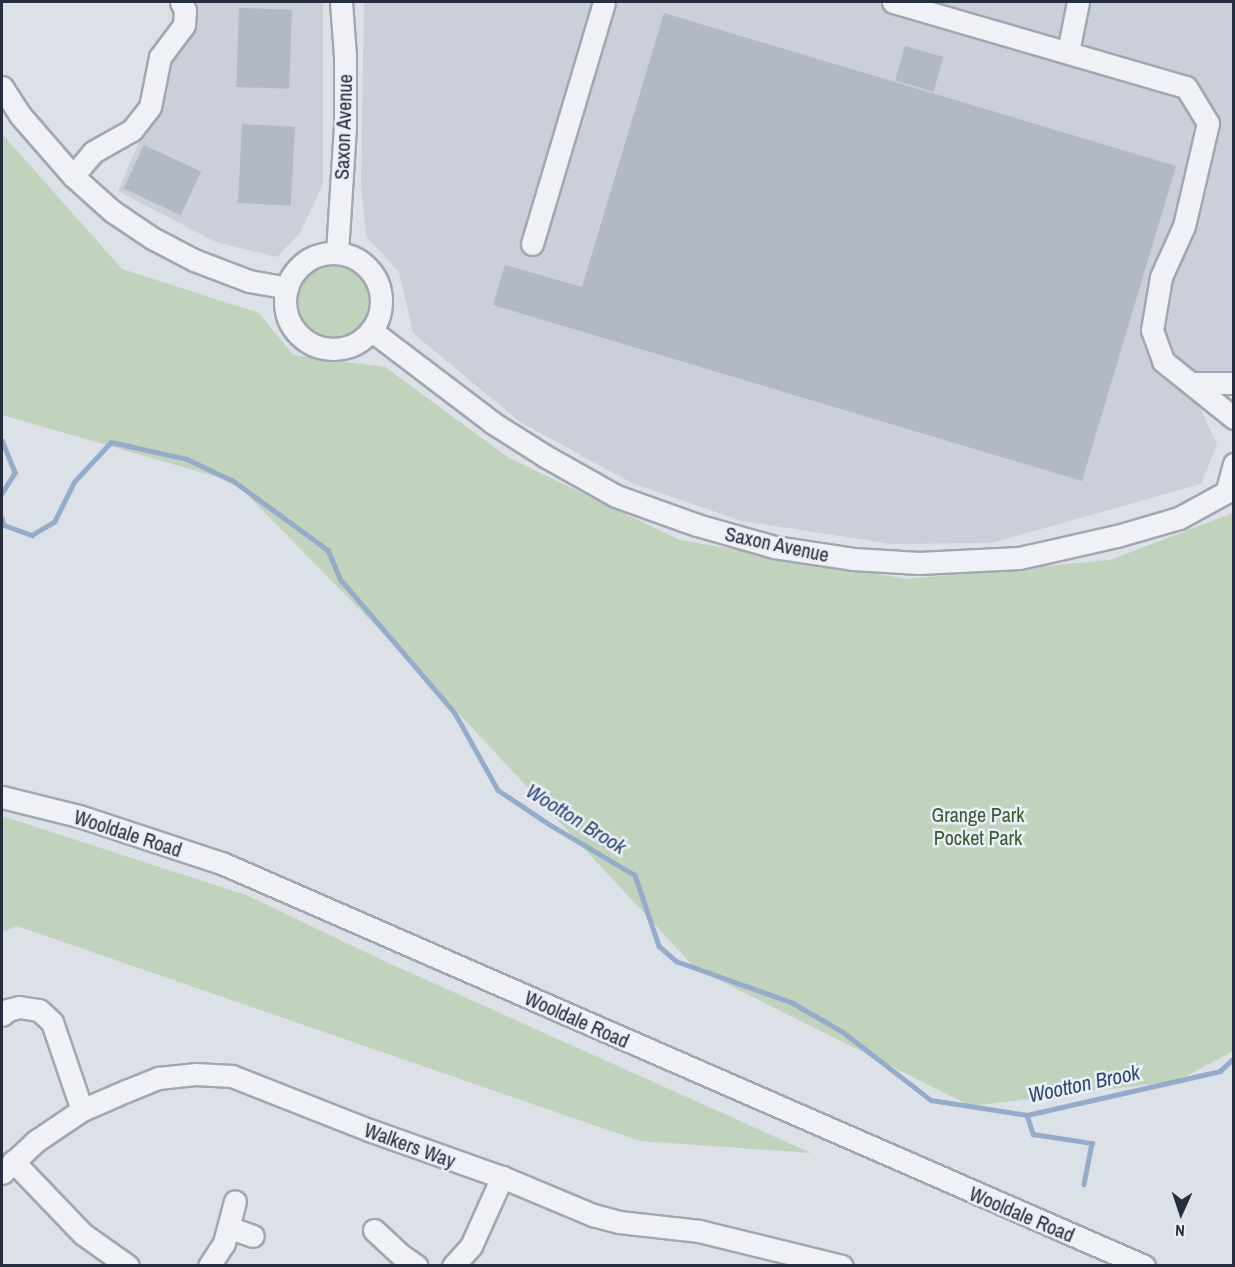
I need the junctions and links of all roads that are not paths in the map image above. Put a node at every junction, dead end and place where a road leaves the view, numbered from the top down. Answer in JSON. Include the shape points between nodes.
{"nodes":[{"id":1,"x":181,"y":2,"type":"edge"},
{"id":2,"x":341,"y":2,"type":"edge"},
{"id":3,"x":604,"y":2,"type":"edge"},
{"id":4,"x":893,"y":2,"type":"edge"},
{"id":5,"x":1078,"y":2,"type":"edge"},
{"id":6,"x":1068,"y":52,"type":"junction"},
{"id":7,"x":2,"y":87,"type":"edge"},
{"id":8,"x":73,"y":176,"type":"junction"},
{"id":9,"x":532,"y":244,"type":"dead end"},
{"id":10,"x":337,"y":253,"type":"junction"},
{"id":11,"x":286,"y":288,"type":"junction"},
{"id":12,"x":372,"y":331,"type":"junction"},
{"id":13,"x":1192,"y":383,"type":"junction"},
{"id":14,"x":1233,"y":383,"type":"edge"},
{"id":15,"x":1233,"y":418,"type":"edge"},
{"id":16,"x":1233,"y":464,"type":"edge"},
{"id":17,"x":1230,"y":489,"type":"edge"},
{"id":18,"x":2,"y":796,"type":"edge"},
{"id":19,"x":2,"y":1015,"type":"edge"},
{"id":20,"x":82,"y":1110,"type":"junction"},
{"id":21,"x":7,"y":1167,"type":"edge"},
{"id":22,"x":502,"y":1178,"type":"junction"},
{"id":23,"x":235,"y":1201,"type":"dead end"},
{"id":24,"x":230,"y":1227,"type":"junction"},
{"id":25,"x":374,"y":1230,"type":"dead end"},
{"id":26,"x":253,"y":1236,"type":"dead end"},
{"id":27,"x":809,"y":1261,"type":"edge"},
{"id":28,"x":128,"y":1266,"type":"edge"},
{"id":29,"x":209,"y":1266,"type":"edge"},
{"id":30,"x":417,"y":1266,"type":"edge"},
{"id":31,"x":453,"y":1266,"type":"edge"},
{"id":32,"x":842,"y":1266,"type":"edge"},
{"id":33,"x":1144,"y":1266,"type":"edge"}],
"edges":[{"from":1,"to":8,"type":"street","via":[[184,25],[160,57],[150,106],[132,130],[101,146]]},
{"from":2,"to":10,"type":"street","name":"Saxon Avenue","via":[[345,125]]},
{"from":3,"to":9,"type":"street"},
{"from":4,"to":6,"type":"street"},
{"from":5,"to":6,"type":"street"},
{"from":6,"to":13,"type":"street","via":[[1186,87],[1208,123],[1184,226],[1161,277],[1152,330],[1163,361]]},
{"from":7,"to":8,"type":"street","via":[[20,115]]},
{"from":8,"to":11,"type":"street","via":[[112,211],[152,238],[194,260],[249,281]]},
{"from":10,"to":11,"type":"street","via":[[310,258],[297,269]]},
{"from":10,"to":12,"type":"street","via":[[356,258],[369,268],[380,288],[380,316]]},
{"from":11,"to":12,"type":"street","via":[[288,318],[297,333],[318,347],[353,345]]},
{"from":12,"to":17,"type":"street","name":"Saxon Avenue","via":[[493,423],[616,496],[774,548],[919,563],[1019,558],[1179,518]]},
{"from":13,"to":14,"type":"street"},
{"from":13,"to":15,"type":"street"},
{"from":16,"to":17,"type":"street","name":"Saxon Avenue"},
{"from":18,"to":33,"type":"street","name":"Wooldale Road","via":[[79,816],[224,864]]},
{"from":19,"to":20,"type":"street","via":[[8,1010],[39,1010],[52,1022]]},
{"from":20,"to":21,"type":"street","name":"Walkers Way","via":[[36,1141]]},
{"from":20,"to":22,"type":"street","name":"Walkers Way","via":[[158,1078],[195,1074],[240,1077],[369,1130]]},
{"from":21,"to":28,"type":"street","via":[[82,1234]]},
{"from":22,"to":27,"type":"street","name":"Walkers Way","via":[[593,1215],[619,1222],[699,1231]]},
{"from":22,"to":31,"type":"street","via":[[471,1246]]},
{"from":23,"to":24,"type":"street"},
{"from":24,"to":26,"type":"street"},
{"from":24,"to":29,"type":"street"},
{"from":25,"to":30,"type":"street"},
{"from":27,"to":32,"type":"street","name":"Walkers Way"}]}
